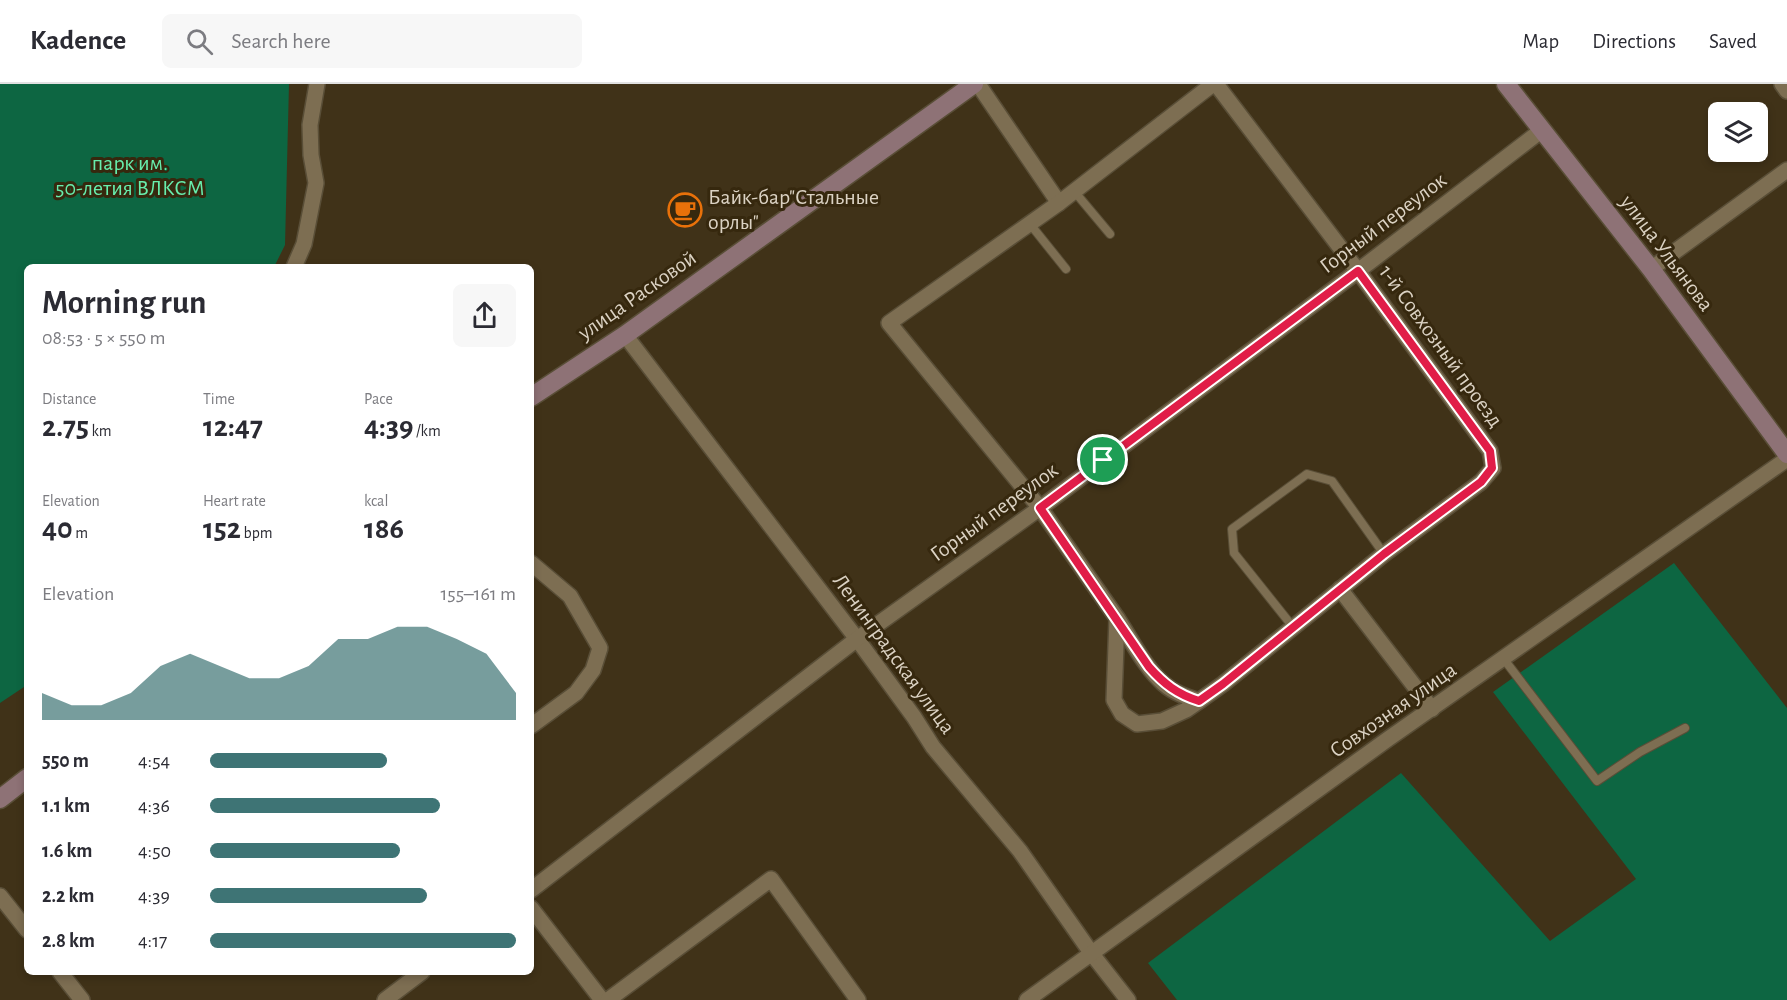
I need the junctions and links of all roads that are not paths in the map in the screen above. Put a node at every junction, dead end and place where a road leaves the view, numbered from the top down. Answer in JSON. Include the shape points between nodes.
{"nodes":[{"id":1,"x":317,"y":84,"type":"edge"},
{"id":2,"x":974,"y":84,"type":"edge"},
{"id":3,"x":978,"y":84,"type":"edge"},
{"id":4,"x":1214,"y":84,"type":"edge"},
{"id":5,"x":1506,"y":84,"type":"edge"},
{"id":6,"x":1782,"y":84,"type":"edge"},
{"id":7,"x":1787,"y":92,"type":"edge"},
{"id":8,"x":1542,"y":130,"type":"junction"},
{"id":9,"x":1787,"y":170,"type":"edge"},
{"id":10,"x":1074,"y":191,"type":"junction"},
{"id":11,"x":1059,"y":203,"type":"junction"},
{"id":12,"x":1030,"y":224,"type":"junction"},
{"id":13,"x":1110,"y":234,"type":"dead end"},
{"id":14,"x":295,"y":264,"type":"edge"},
{"id":15,"x":1066,"y":269,"type":"dead end"},
{"id":16,"x":1651,"y":269,"type":"junction"},
{"id":17,"x":1358,"y":271,"type":"junction"},
{"id":18,"x":625,"y":335,"type":"junction"},
{"id":19,"x":534,"y":395,"type":"edge"},
{"id":20,"x":1787,"y":453,"type":"edge"},
{"id":21,"x":1787,"y":459,"type":"edge"},
{"id":22,"x":1040,"y":508,"type":"junction"},
{"id":23,"x":1384,"y":554,"type":"junction"},
{"id":24,"x":534,"y":565,"type":"edge"},
{"id":25,"x":1340,"y":590,"type":"junction"},
{"id":26,"x":1117,"y":618,"type":"junction"},
{"id":27,"x":1293,"y":627,"type":"junction"},
{"id":28,"x":857,"y":639,"type":"junction"},
{"id":29,"x":1503,"y":658,"type":"junction"},
{"id":30,"x":1199,"y":701,"type":"junction"},
{"id":31,"x":1432,"y":709,"type":"junction"},
{"id":32,"x":534,"y":724,"type":"edge"},
{"id":33,"x":1685,"y":728,"type":"dead end"},
{"id":34,"x":24,"y":780,"type":"edge"},
{"id":35,"x":0,"y":799,"type":"edge"},
{"id":36,"x":534,"y":888,"type":"edge"},
{"id":37,"x":0,"y":896,"type":"edge"},
{"id":38,"x":534,"y":912,"type":"edge"},
{"id":39,"x":24,"y":926,"type":"edge"},
{"id":40,"x":1092,"y":954,"type":"junction"},
{"id":41,"x":62,"y":975,"type":"edge"},
{"id":42,"x":418,"y":975,"type":"edge"},
{"id":43,"x":82,"y":1000,"type":"edge"},
{"id":44,"x":384,"y":1000,"type":"edge"},
{"id":45,"x":602,"y":1000,"type":"edge"},
{"id":46,"x":608,"y":1000,"type":"edge"},
{"id":47,"x":858,"y":1000,"type":"edge"},
{"id":48,"x":1027,"y":1000,"type":"edge"},
{"id":49,"x":1128,"y":1000,"type":"edge"}],
"edges":[{"from":1,"to":14,"type":"street","via":[[310,126],[316,183],[304,244]]},
{"from":2,"to":18,"type":"street","name":"улица Расковой"},
{"from":3,"to":11,"type":"street"},
{"from":4,"to":10,"type":"street"},
{"from":4,"to":17,"type":"street"},
{"from":5,"to":8,"type":"street","name":"улица Ульянова"},
{"from":6,"to":7,"type":"street"},
{"from":8,"to":16,"type":"street","name":"улица Ульянова"},
{"from":8,"to":17,"type":"street","name":"Горный переулок"},
{"from":9,"to":16,"type":"street"},
{"from":10,"to":11,"type":"street"},
{"from":10,"to":13,"type":"lane"},
{"from":11,"to":12,"type":"street"},
{"from":12,"to":15,"type":"lane"},
{"from":12,"to":22,"type":"street","via":[[889,323]]},
{"from":16,"to":20,"type":"street","name":"улица Ульянова"},
{"from":17,"to":22,"type":"street","name":"Горный переулок"},
{"from":17,"to":23,"type":"street","name":"1-й Совхозный проезд","via":[[1490,451],[1492,468],[1481,482]]},
{"from":18,"to":19,"type":"street","name":"улица Расковой"},
{"from":18,"to":28,"type":"street","name":"Ленинградская улица"},
{"from":21,"to":29,"type":"street","name":"Совхозная улица"},
{"from":22,"to":26,"type":"street"},
{"from":22,"to":28,"type":"street","name":"Горный переулок"},
{"from":23,"to":25,"type":"street","name":"1-й Совхозный проезд"},
{"from":23,"to":27,"type":"lane","via":[[1332,481],[1307,474],[1232,529],[1234,553]]},
{"from":24,"to":32,"type":"street","via":[[570,596],[600,648],[593,670],[576,693]]},
{"from":25,"to":27,"type":"street","name":"1-й Совхозный проезд"},
{"from":25,"to":31,"type":"street"},
{"from":26,"to":30,"type":"street","via":[[1164,684]]},
{"from":26,"to":30,"type":"street","name":"1-й Совхозный проезд","via":[[1114,700],[1122,714],[1137,724],[1161,721]]},
{"from":27,"to":30,"type":"street","name":"1-й Совхозный проезд"},
{"from":28,"to":36,"type":"street","name":"Горный переулок"},
{"from":28,"to":40,"type":"street","name":"Ленинградская улица","via":[[933,747],[1020,851]]},
{"from":29,"to":31,"type":"street","name":"Совхозная улица"},
{"from":29,"to":33,"type":"lane","via":[[1597,781]]},
{"from":31,"to":40,"type":"street","name":"Совхозная улица"},
{"from":34,"to":35,"type":"street"},
{"from":37,"to":39,"type":"street"},
{"from":38,"to":45,"type":"street"},
{"from":40,"to":48,"type":"street","name":"Совхозная улица"},
{"from":40,"to":49,"type":"street","name":"Ленинградская улица"},
{"from":41,"to":43,"type":"street"},
{"from":42,"to":44,"type":"street"},
{"from":46,"to":47,"type":"street","via":[[771,879]]}]}
